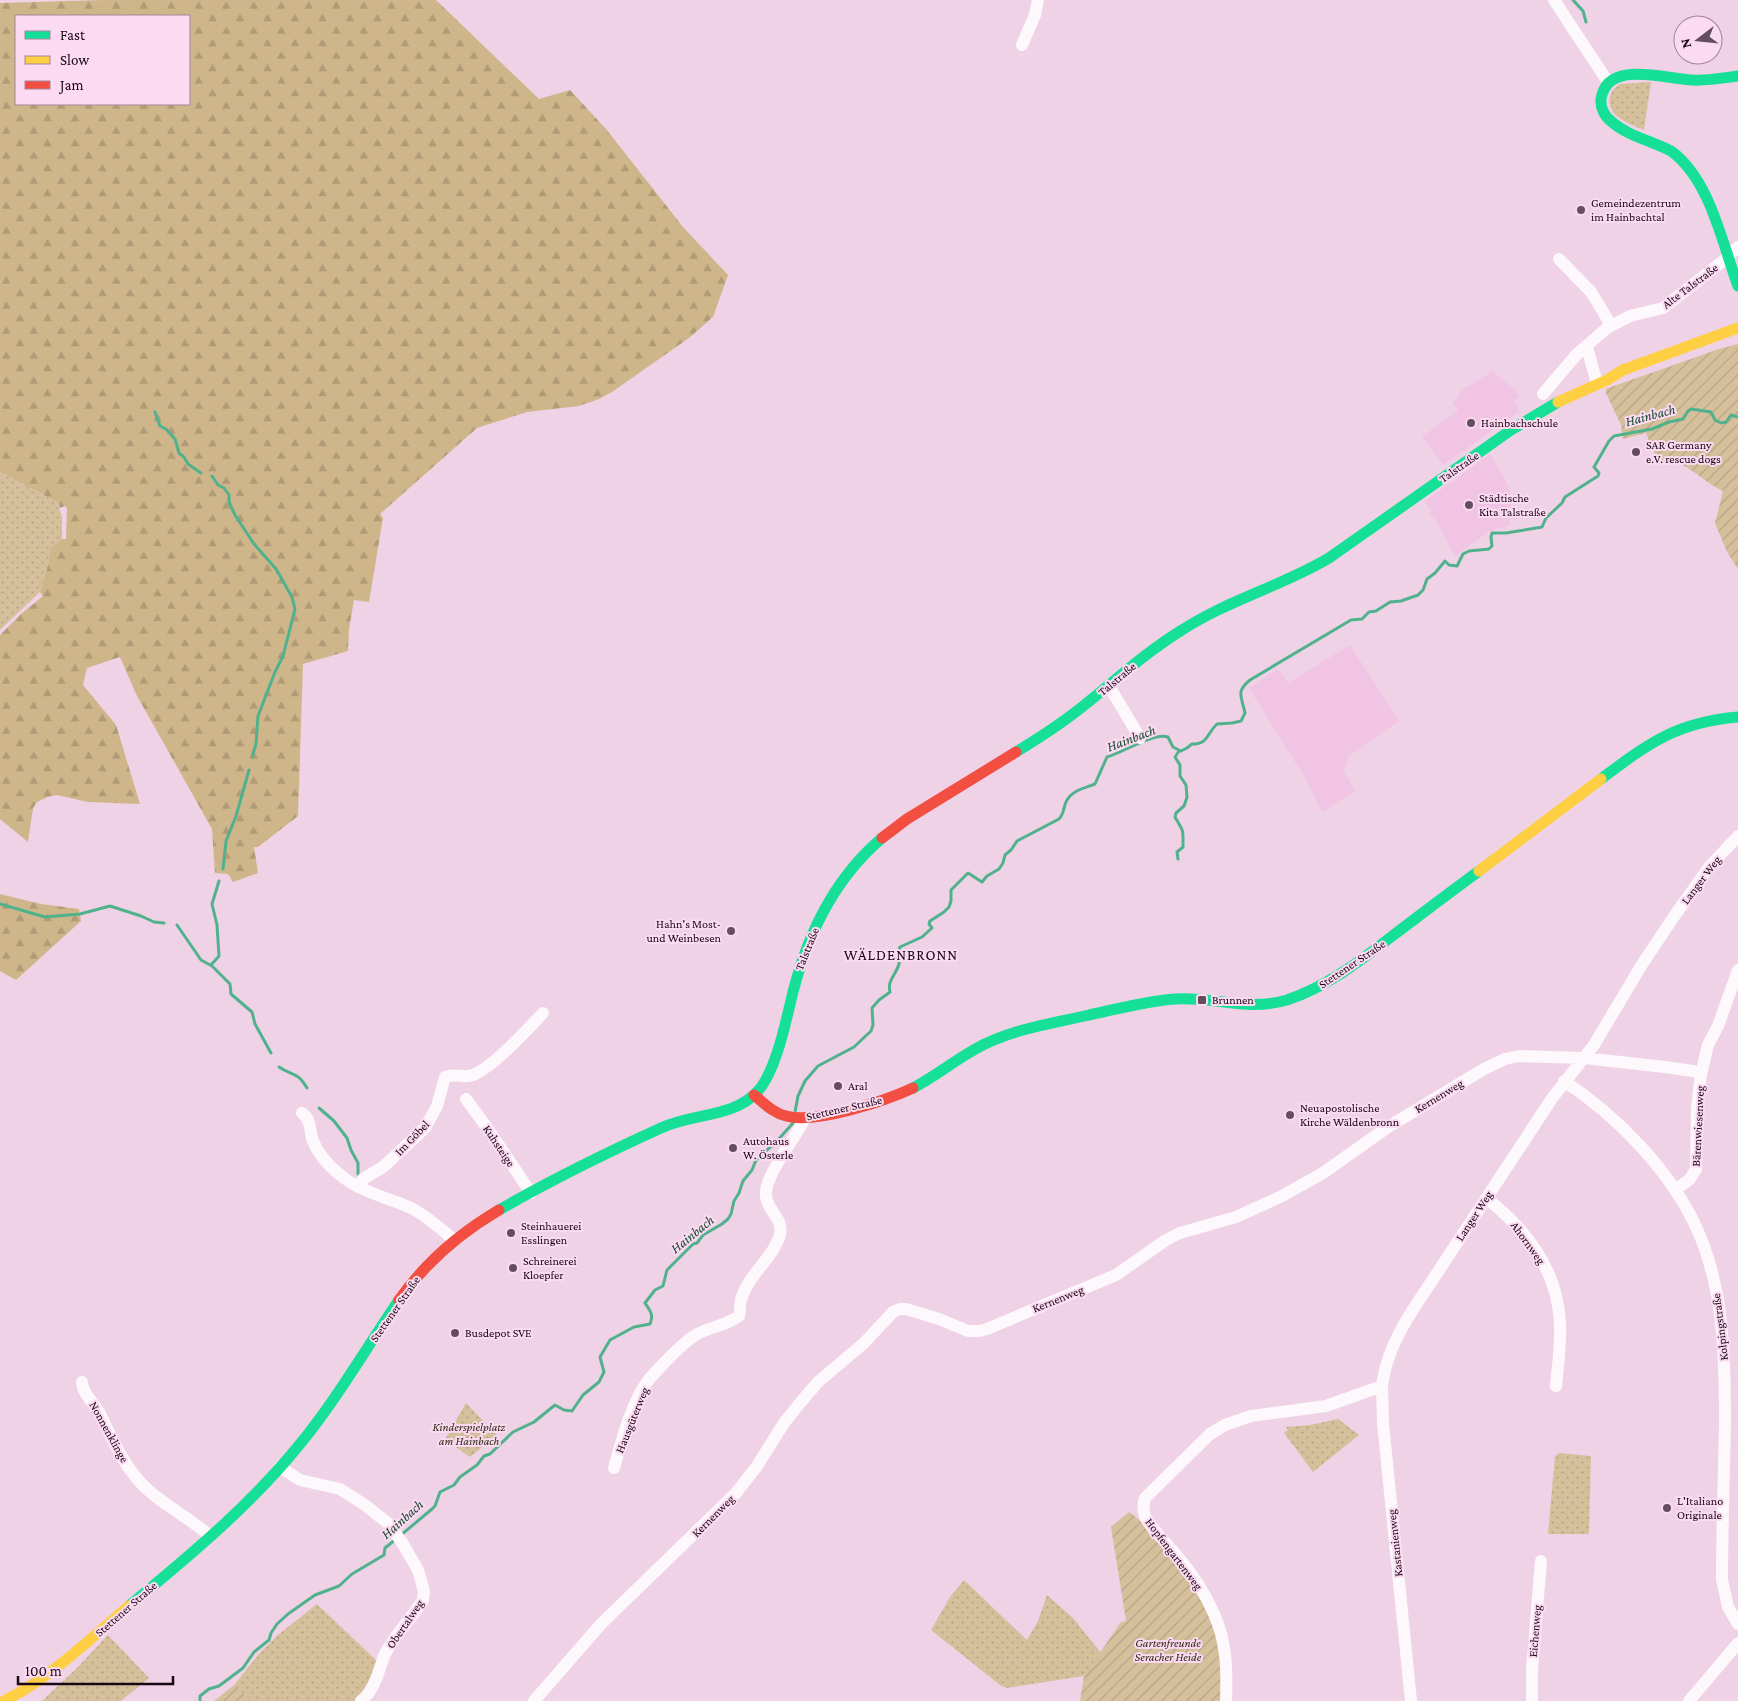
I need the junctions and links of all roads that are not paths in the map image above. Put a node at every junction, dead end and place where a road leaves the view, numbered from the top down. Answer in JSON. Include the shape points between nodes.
{"nodes":[{"id":1,"x":1038,"y":0,"type":"edge"},
{"id":2,"x":1554,"y":0,"type":"edge"},
{"id":3,"x":1022,"y":45,"type":"dead end"},
{"id":4,"x":1738,"y":76,"type":"edge"},
{"id":5,"x":1608,"y":82,"type":"junction"},
{"id":6,"x":1732,"y":254,"type":"edge"},
{"id":7,"x":1559,"y":259,"type":"dead end"},
{"id":8,"x":1738,"y":270,"type":"edge"},
{"id":9,"x":1738,"y":286,"type":"edge"},
{"id":10,"x":1610,"y":325,"type":"junction"},
{"id":11,"x":1738,"y":328,"type":"edge"},
{"id":12,"x":1738,"y":337,"type":"edge"},
{"id":13,"x":1587,"y":347,"type":"junction"},
{"id":14,"x":1602,"y":382,"type":"junction"},
{"id":15,"x":1542,"y":394,"type":"dead end"},
{"id":16,"x":1109,"y":686,"type":"junction"},
{"id":17,"x":1738,"y":717,"type":"edge"},
{"id":18,"x":1140,"y":738,"type":"dead end"},
{"id":19,"x":1738,"y":836,"type":"edge"},
{"id":20,"x":1738,"y":970,"type":"edge"},
{"id":21,"x":543,"y":1013,"type":"dead end"},
{"id":22,"x":1584,"y":1058,"type":"junction"},
{"id":23,"x":1701,"y":1074,"type":"junction"},
{"id":24,"x":1564,"y":1081,"type":"junction"},
{"id":25,"x":754,"y":1095,"type":"junction"},
{"id":26,"x":466,"y":1100,"type":"dead end"},
{"id":27,"x":302,"y":1113,"type":"dead end"},
{"id":28,"x":802,"y":1118,"type":"junction"},
{"id":29,"x":358,"y":1187,"type":"junction"},
{"id":30,"x":1675,"y":1190,"type":"junction"},
{"id":31,"x":530,"y":1193,"type":"junction"},
{"id":32,"x":1486,"y":1198,"type":"junction"},
{"id":33,"x":454,"y":1240,"type":"junction"},
{"id":34,"x":82,"y":1382,"type":"dead end"},
{"id":35,"x":1382,"y":1386,"type":"junction"},
{"id":36,"x":1556,"y":1386,"type":"dead end"},
{"id":37,"x":280,"y":1467,"type":"junction"},
{"id":38,"x":614,"y":1468,"type":"dead end"},
{"id":39,"x":210,"y":1536,"type":"junction"},
{"id":40,"x":1541,"y":1561,"type":"dead end"},
{"id":41,"x":1738,"y":1624,"type":"edge"},
{"id":42,"x":1738,"y":1643,"type":"edge"},
{"id":43,"x":4,"y":1701,"type":"edge"},
{"id":44,"x":361,"y":1701,"type":"edge"},
{"id":45,"x":534,"y":1701,"type":"edge"},
{"id":46,"x":1226,"y":1701,"type":"edge"},
{"id":47,"x":1411,"y":1701,"type":"edge"},
{"id":48,"x":1532,"y":1701,"type":"edge"},
{"id":49,"x":1689,"y":1701,"type":"edge"}],
"edges":[{"from":1,"to":3,"type":"street"},
{"from":2,"to":5,"type":"street"},
{"from":4,"to":5,"type":"main road","via":[[1694,80],[1632,74]]},
{"from":5,"to":6,"type":"main road","via":[[1601,100],[1605,114],[1616,125],[1666,147],[1684,160],[1703,191]]},
{"from":6,"to":8,"type":"main road"},
{"from":6,"to":9,"type":"main road"},
{"from":6,"to":10,"type":"street","name":"Alte Talstraße","via":[[1663,308]]},
{"from":7,"to":10,"type":"street","via":[[1588,288]]},
{"from":10,"to":13,"type":"street","name":"Alte Talstraße"},
{"from":11,"to":14,"type":"main road","name":"Talstraße","via":[[1627,368]]},
{"from":12,"to":14,"type":"main road","name":"Talstraße"},
{"from":13,"to":14,"type":"street"},
{"from":13,"to":15,"type":"street","name":"Alte Talstraße"},
{"from":14,"to":16,"type":"main road","name":"Talstraße","via":[[1518,425],[1340,552],[1187,626]]},
{"from":16,"to":18,"type":"street"},
{"from":16,"to":25,"type":"main road","name":"Talstraße","via":[[1047,733],[896,827],[855,866],[832,897],[807,946],[773,1058],[763,1084]]},
{"from":17,"to":28,"type":"main road","name":"Stettener Straße","via":[[1693,723],[1652,742],[1358,962],[1313,990],[1261,1005],[1194,999],[1165,1000],[1028,1028],[980,1045],[920,1084],[900,1093]]},
{"from":19,"to":22,"type":"street","name":"Langer Weg","via":[[1694,888]]},
{"from":20,"to":23,"type":"street","name":"Bärenwiesenweg","via":[[1708,1045]]},
{"from":21,"to":29,"type":"street","name":"Im Göbel","via":[[478,1073],[466,1077],[454,1074],[445,1077],[438,1106],[425,1128],[383,1167],[363,1178]]},
{"from":22,"to":23,"type":"street","name":"Kernenweg"},
{"from":22,"to":24,"type":"street","name":"Langer Weg"},
{"from":22,"to":45,"type":"street","name":"Kernenweg","via":[[1514,1057],[1492,1064],[1388,1126],[1323,1173],[1282,1196],[1236,1217],[1180,1233],[1116,1275],[987,1329],[968,1331],[918,1312],[903,1308],[895,1310],[864,1343],[818,1382],[789,1417],[736,1493],[601,1624]]},
{"from":23,"to":30,"type":"street","name":"Bärenwiesenweg","via":[[1697,1108],[1697,1166],[1693,1176]]},
{"from":24,"to":30,"type":"street","name":"Kolpingstraße","via":[[1626,1132]]},
{"from":24,"to":32,"type":"street","name":"Langer Weg"},
{"from":25,"to":28,"type":"main road","name":"Stettener Straße","via":[[787,1117]]},
{"from":25,"to":31,"type":"main road","name":"Stettener Straße","via":[[732,1108],[662,1127]]},
{"from":26,"to":31,"type":"street","name":"Kuhsteige"},
{"from":27,"to":29,"type":"street","via":[[308,1119],[312,1139],[321,1156]]},
{"from":28,"to":38,"type":"street","name":"Hausgüterweg","via":[[797,1134],[778,1160],[766,1190],[767,1201],[779,1221],[780,1233],[743,1294],[739,1316],[698,1333],[652,1376],[641,1391]]},
{"from":29,"to":33,"type":"street","via":[[416,1211]]},
{"from":30,"to":41,"type":"street","name":"Kolpingstraße","via":[[1703,1244],[1720,1310],[1725,1367],[1722,1580],[1728,1607]]},
{"from":31,"to":33,"type":"main road","name":"Stettener Straße"},
{"from":32,"to":35,"type":"street","name":"Langer Weg","via":[[1399,1331],[1388,1357]]},
{"from":32,"to":36,"type":"street","name":"Ahornweg","via":[[1523,1233],[1551,1280],[1560,1324]]},
{"from":33,"to":37,"type":"main road","name":"Stettener Straße","via":[[425,1267],[404,1293],[340,1391]]},
{"from":34,"to":39,"type":"street","name":"Nonnenklinge","via":[[118,1452],[138,1480]]},
{"from":35,"to":46,"type":"street","name":"Hopfengartenweg","via":[[1326,1406],[1251,1416],[1225,1424],[1210,1434],[1147,1494],[1143,1504],[1146,1516],[1199,1585],[1220,1629],[1226,1659]]},
{"from":35,"to":47,"type":"street","name":"Kastanienweg"},
{"from":37,"to":39,"type":"main road","name":"Stettener Straße"},
{"from":37,"to":44,"type":"street","name":"Obertalweg","via":[[300,1480],[340,1489],[386,1521],[420,1575],[422,1602],[387,1650],[375,1684]]},
{"from":39,"to":43,"type":"main road","name":"Stettener Straße","via":[[83,1647]]},
{"from":40,"to":48,"type":"street","name":"Eichenweg"},
{"from":42,"to":49,"type":"street"}]}
